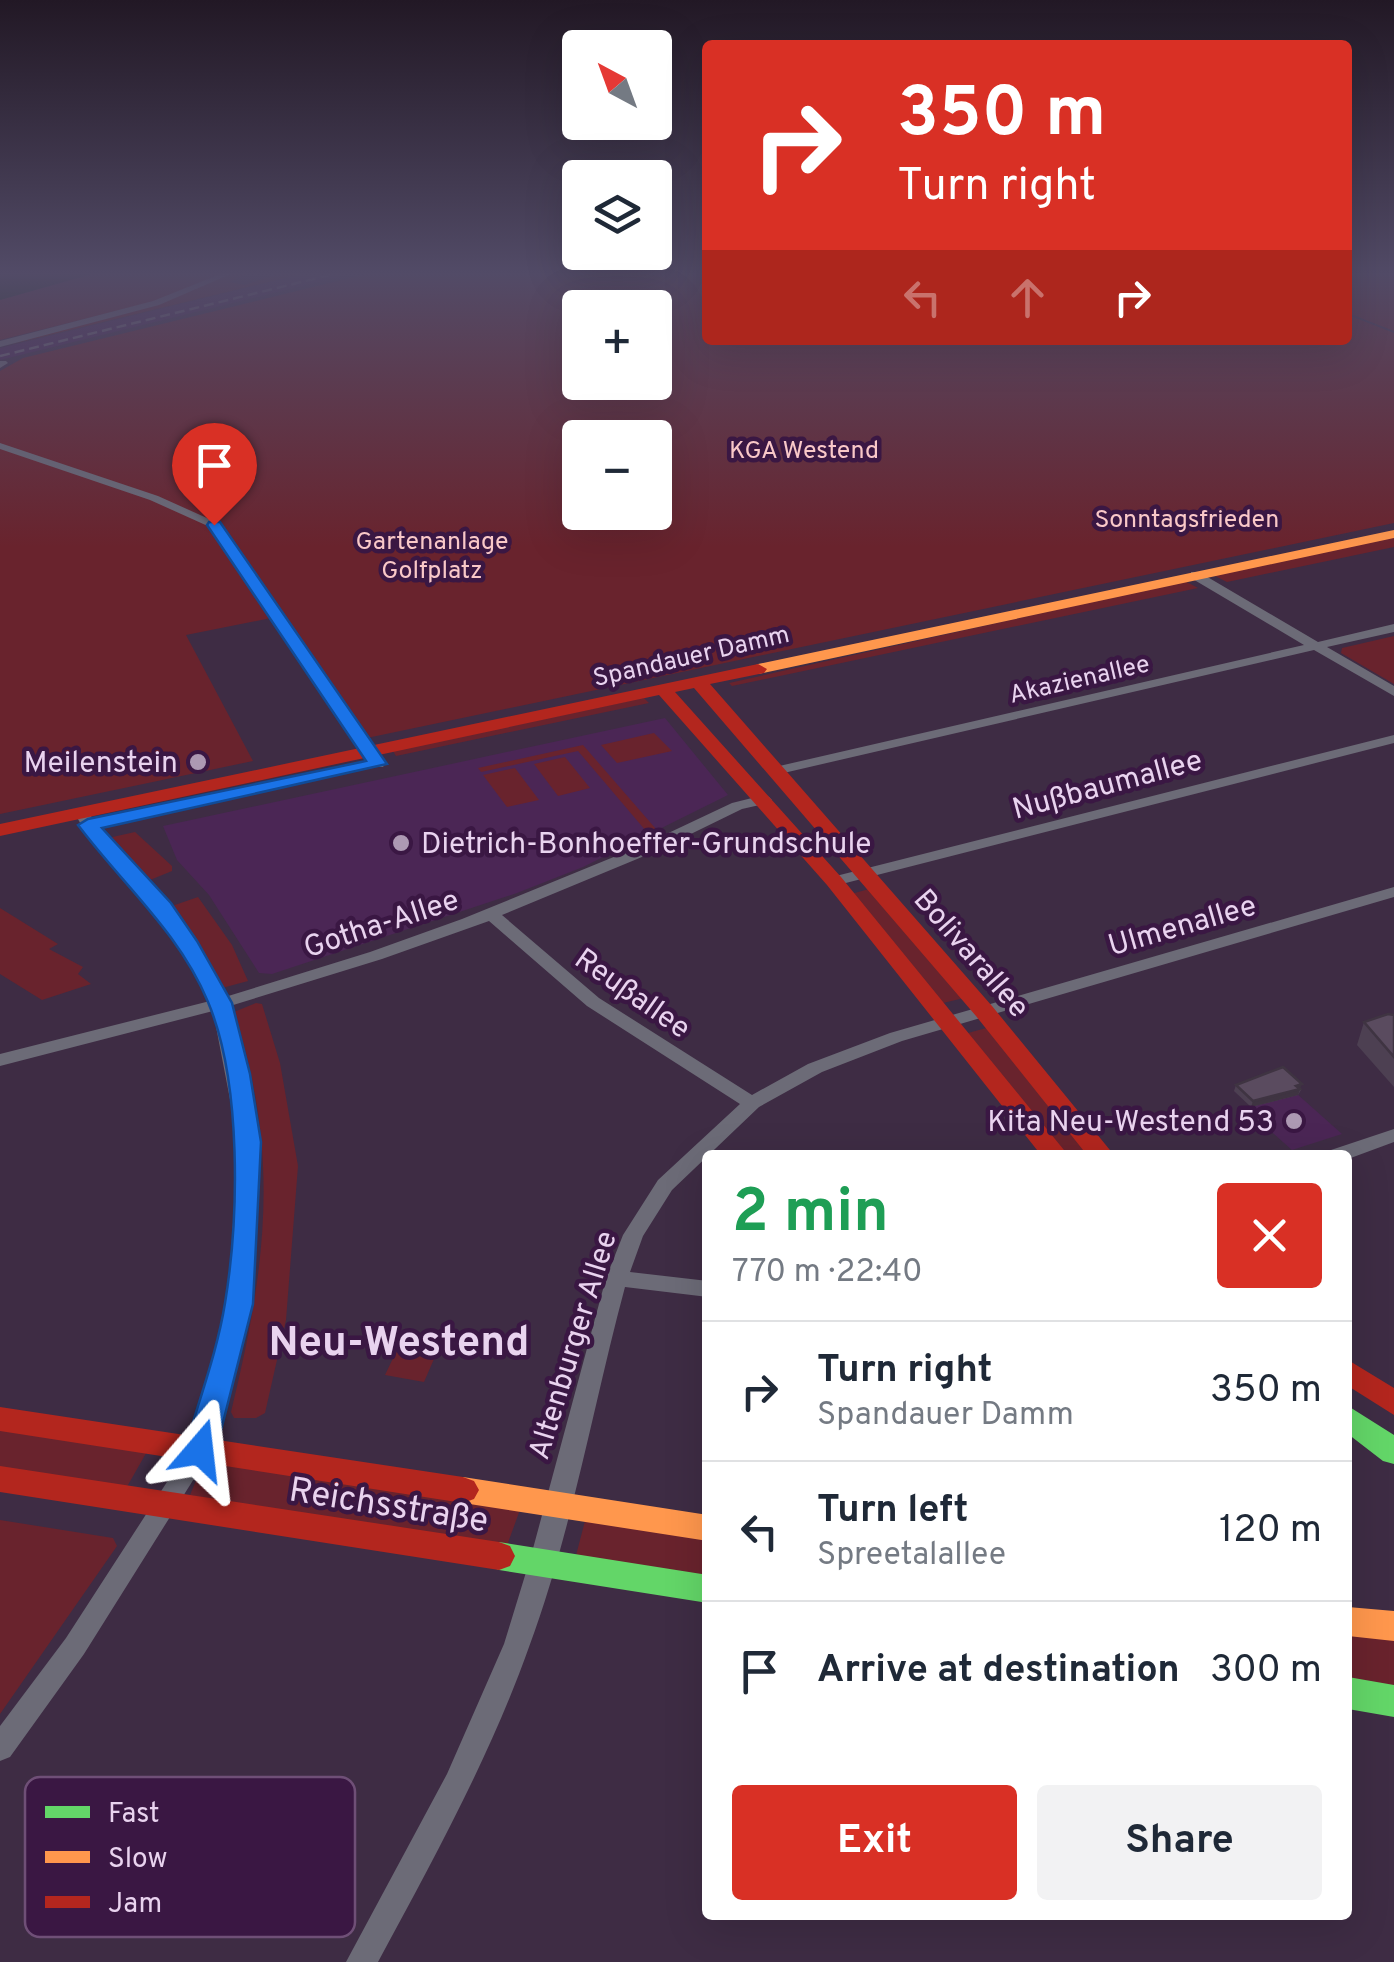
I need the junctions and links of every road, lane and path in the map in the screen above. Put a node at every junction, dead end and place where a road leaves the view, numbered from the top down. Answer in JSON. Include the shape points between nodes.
{"nodes":[{"id":1,"x":0,"y":446,"type":"edge"},
{"id":2,"x":1394,"y":534,"type":"edge"},
{"id":3,"x":1394,"y":550,"type":"edge"},
{"id":4,"x":1195,"y":575,"type":"junction"},
{"id":5,"x":1218,"y":588,"type":"junction"},
{"id":6,"x":1394,"y":628,"type":"edge"},
{"id":7,"x":1316,"y":646,"type":"junction"},
{"id":8,"x":704,"y":688,"type":"junction"},
{"id":9,"x":1394,"y":692,"type":"edge"},
{"id":10,"x":670,"y":696,"type":"junction"},
{"id":11,"x":1394,"y":740,"type":"edge"},
{"id":12,"x":374,"y":758,"type":"junction"},
{"id":13,"x":775,"y":771,"type":"junction"},
{"id":14,"x":746,"y":778,"type":"junction"},
{"id":15,"x":795,"y":794,"type":"junction"},
{"id":16,"x":764,"y":800,"type":"junction"},
{"id":17,"x":85,"y":819,"type":"junction"},
{"id":18,"x":0,"y":830,"type":"edge"},
{"id":19,"x":0,"y":844,"type":"edge"},
{"id":20,"x":862,"y":874,"type":"junction"},
{"id":21,"x":834,"y":881,"type":"junction"},
{"id":22,"x":1394,"y":892,"type":"edge"},
{"id":23,"x":492,"y":915,"type":"junction"},
{"id":24,"x":220,"y":1003,"type":"junction"},
{"id":25,"x":984,"y":1011,"type":"junction"},
{"id":26,"x":951,"y":1022,"type":"junction"},
{"id":27,"x":0,"y":1060,"type":"edge"},
{"id":28,"x":752,"y":1103,"type":"junction"},
{"id":29,"x":1394,"y":1135,"type":"edge"},
{"id":30,"x":703,"y":1150,"type":"edge"},
{"id":31,"x":1051,"y":1150,"type":"edge"},
{"id":32,"x":1097,"y":1150,"type":"edge"},
{"id":33,"x":1352,"y":1150,"type":"edge"},
{"id":34,"x":702,"y":1151,"type":"edge"},
{"id":35,"x":617,"y":1278,"type":"junction"},
{"id":36,"x":702,"y":1288,"type":"edge"},
{"id":37,"x":1352,"y":1374,"type":"edge"},
{"id":38,"x":1394,"y":1403,"type":"edge"},
{"id":39,"x":0,"y":1419,"type":"edge"},
{"id":40,"x":1352,"y":1421,"type":"edge"},
{"id":41,"x":200,"y":1450,"type":"junction"},
{"id":42,"x":1394,"y":1452,"type":"edge"},
{"id":43,"x":0,"y":1478,"type":"edge"},
{"id":44,"x":556,"y":1504,"type":"junction"},
{"id":45,"x":166,"y":1505,"type":"junction"},
{"id":46,"x":702,"y":1527,"type":"edge"},
{"id":47,"x":540,"y":1563,"type":"junction"},
{"id":48,"x":702,"y":1588,"type":"edge"},
{"id":49,"x":1352,"y":1622,"type":"edge"},
{"id":50,"x":1394,"y":1626,"type":"edge"},
{"id":51,"x":1352,"y":1693,"type":"edge"},
{"id":52,"x":1394,"y":1701,"type":"edge"},
{"id":53,"x":0,"y":1748,"type":"edge"},
{"id":54,"x":361,"y":1962,"type":"edge"}],
"edges":[{"from":1,"to":12,"type":"street","via":[[214,525]]},
{"from":2,"to":4,"type":"main road","name":"Spandauer Damm"},
{"from":3,"to":5,"type":"main road","name":"Spandauer Damm"},
{"from":4,"to":5,"type":"street"},
{"from":4,"to":8,"type":"main road","name":"Spandauer Damm"},
{"from":5,"to":7,"type":"street"},
{"from":5,"to":8,"type":"main road","name":"Spandauer Damm"},
{"from":6,"to":7,"type":"street","name":"Akazienallee"},
{"from":7,"to":9,"type":"street"},
{"from":7,"to":13,"type":"street","name":"Akazienallee"},
{"from":8,"to":10,"type":"main road","name":"Spandauer Damm"},
{"from":8,"to":13,"type":"main road","name":"Bolivarallee"},
{"from":10,"to":12,"type":"main road","name":"Spandauer Damm"},
{"from":10,"to":14,"type":"main road","name":"Bolivarallee"},
{"from":11,"to":20,"type":"street","name":"Nußbaumallee"},
{"from":12,"to":17,"type":"main road","name":"Spandauer Damm"},
{"from":13,"to":14,"type":"main road"},
{"from":13,"to":15,"type":"main road","name":"Bolivarallee"},
{"from":14,"to":16,"type":"main road","name":"Bolivarallee"},
{"from":15,"to":16,"type":"main road"},
{"from":15,"to":20,"type":"main road","name":"Bolivarallee"},
{"from":16,"to":21,"type":"main road","name":"Bolivarallee"},
{"from":16,"to":23,"type":"street","name":"Gotha-Allee"},
{"from":17,"to":18,"type":"main road","name":"Spandauer Damm"},
{"from":17,"to":19,"type":"main road","name":"Spandauer Damm"},
{"from":17,"to":24,"type":"street","via":[[163,908]]},
{"from":20,"to":21,"type":"street","name":"Nußbaumallee"},
{"from":20,"to":25,"type":"main road","name":"Bolivarallee"},
{"from":21,"to":26,"type":"main road","name":"Bolivarallee"},
{"from":22,"to":25,"type":"street","name":"Ulmenallee"},
{"from":23,"to":24,"type":"street","name":"Gotha-Allee"},
{"from":23,"to":28,"type":"street","name":"Reußallee","via":[[593,1002]]},
{"from":24,"to":27,"type":"street","name":"Gotha-Allee"},
{"from":24,"to":41,"type":"street","via":[[248,1142],[248,1203],[239,1304]]},
{"from":25,"to":26,"type":"street","name":"Ulmenallee"},
{"from":25,"to":32,"type":"main road","name":"Bolivarallee"},
{"from":26,"to":28,"type":"street","name":"Altenburger Allee","via":[[843,1056]]},
{"from":26,"to":31,"type":"main road","name":"Bolivarallee"},
{"from":28,"to":30,"type":"street","name":"Altenburger Allee"},
{"from":29,"to":33,"type":"street"},
{"from":34,"to":35,"type":"street","name":"Altenburger Allee","via":[[666,1185],[633,1235]]},
{"from":35,"to":36,"type":"street"},
{"from":35,"to":44,"type":"street","name":"Altenburger Allee"},
{"from":37,"to":38,"type":"main road"},
{"from":39,"to":41,"type":"main road","name":"Reichsstraße"},
{"from":40,"to":42,"type":"main road"},
{"from":41,"to":44,"type":"main road","name":"Reichsstraße"},
{"from":41,"to":45,"type":"street"},
{"from":43,"to":45,"type":"main road","name":"Reichsstraße"},
{"from":44,"to":46,"type":"main road","name":"Reichsstraße"},
{"from":44,"to":47,"type":"street","name":"Altenburger Allee"},
{"from":45,"to":47,"type":"main road","name":"Reichsstraße"},
{"from":45,"to":53,"type":"street"},
{"from":47,"to":48,"type":"main road","name":"Reichsstraße"},
{"from":47,"to":54,"type":"street","name":"Altenburger Allee","via":[[497,1695]]},
{"from":49,"to":50,"type":"main road"},
{"from":51,"to":52,"type":"main road"}]}
